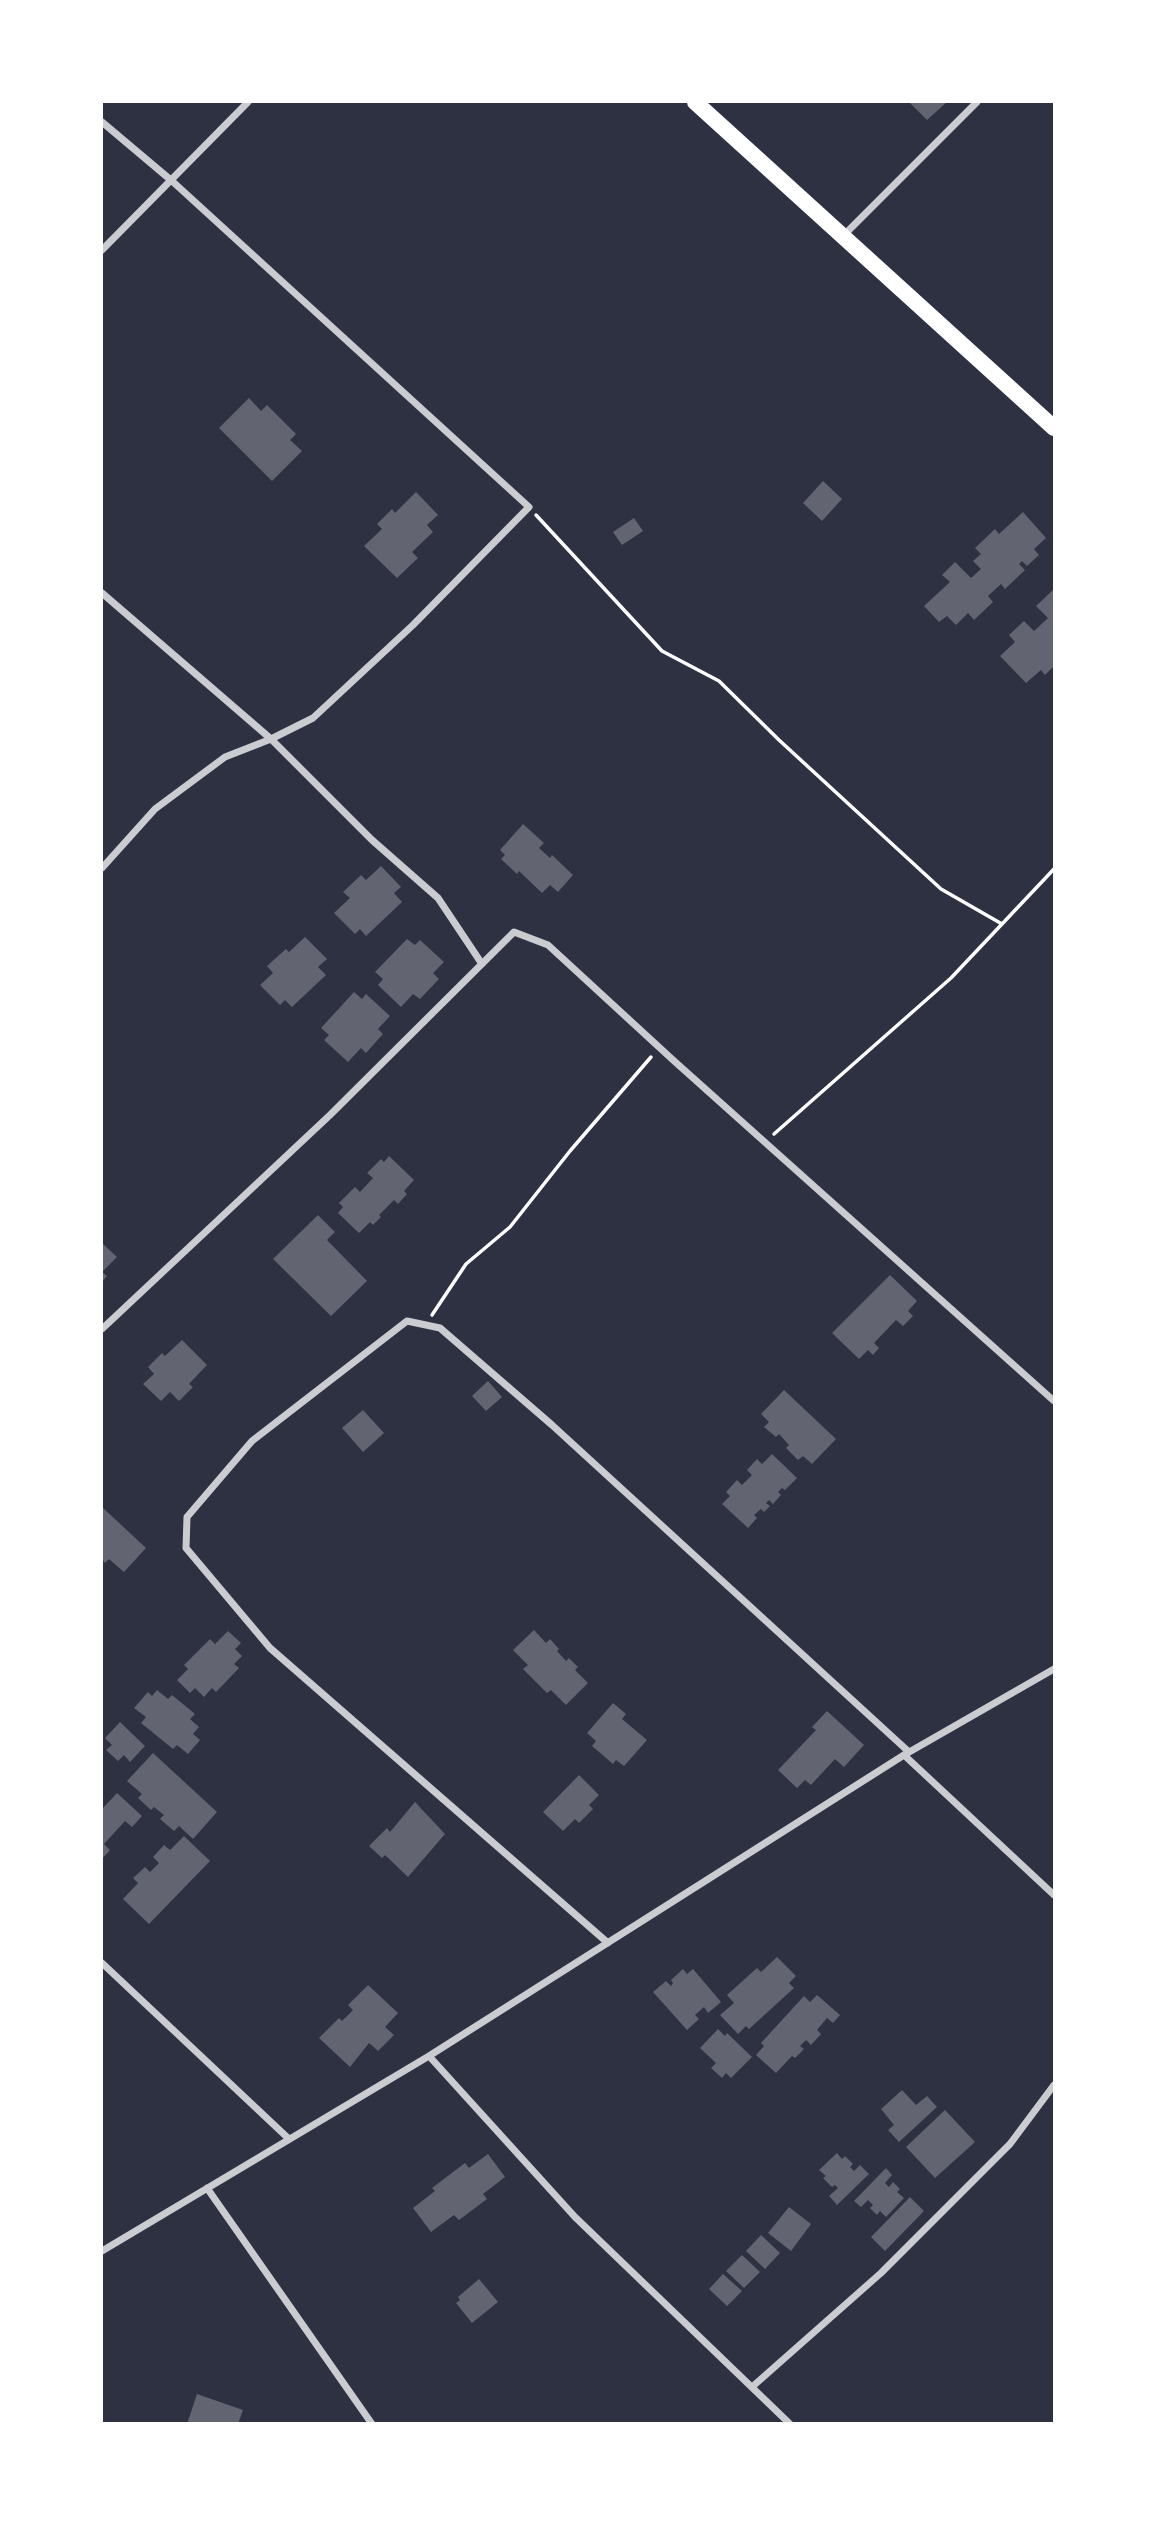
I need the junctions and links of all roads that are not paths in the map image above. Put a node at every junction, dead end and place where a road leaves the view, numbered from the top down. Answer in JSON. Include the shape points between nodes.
{"nodes":[{"id":1,"x":248,"y":102,"type":"edge"},
{"id":2,"x":695,"y":102,"type":"edge"},
{"id":3,"x":976,"y":102,"type":"edge"},
{"id":4,"x":102,"y":122,"type":"edge"},
{"id":5,"x":172,"y":181,"type":"junction"},
{"id":6,"x":844,"y":235,"type":"junction"},
{"id":7,"x":102,"y":250,"type":"edge"},
{"id":8,"x":1055,"y":428,"type":"edge"},
{"id":9,"x":102,"y":593,"type":"edge"},
{"id":10,"x":271,"y":739,"type":"junction"},
{"id":11,"x":102,"y":868,"type":"edge"},
{"id":12,"x":482,"y":964,"type":"junction"},
{"id":13,"x":102,"y":1329,"type":"edge"},
{"id":14,"x":1055,"y":1401,"type":"edge"},
{"id":15,"x":1055,"y":1669,"type":"edge"},
{"id":16,"x":906,"y":1754,"type":"junction"},
{"id":17,"x":1055,"y":1895,"type":"edge"},
{"id":18,"x":608,"y":1943,"type":"junction"},
{"id":19,"x":102,"y":1963,"type":"edge"},
{"id":20,"x":429,"y":2056,"type":"junction"},
{"id":21,"x":1055,"y":2085,"type":"edge"},
{"id":22,"x":289,"y":2139,"type":"junction"},
{"id":23,"x":206,"y":2188,"type":"junction"},
{"id":24,"x":102,"y":2250,"type":"edge"},
{"id":25,"x":752,"y":2387,"type":"junction"},
{"id":26,"x":372,"y":2424,"type":"edge"},
{"id":27,"x":790,"y":2424,"type":"edge"}],
"edges":[{"from":1,"to":5,"type":"street"},
{"from":2,"to":6,"type":"main road"},
{"from":3,"to":6,"type":"street"},
{"from":4,"to":5,"type":"street"},
{"from":5,"to":7,"type":"street"},
{"from":5,"to":10,"type":"street","via":[[529,507],[414,625],[313,718]]},
{"from":6,"to":8,"type":"main road"},
{"from":9,"to":10,"type":"street"},
{"from":10,"to":11,"type":"street","via":[[225,757],[165,801]]},
{"from":10,"to":12,"type":"street","via":[[372,840],[438,898]]},
{"from":12,"to":13,"type":"street","via":[[330,1115]]},
{"from":12,"to":14,"type":"street","via":[[514,932],[548,944]]},
{"from":15,"to":16,"type":"street"},
{"from":16,"to":17,"type":"street"},
{"from":16,"to":18,"type":"street"},
{"from":16,"to":18,"type":"street","via":[[552,1425],[440,1328],[407,1321],[252,1441],[187,1517],[186,1548],[270,1648]]},
{"from":18,"to":20,"type":"street"},
{"from":19,"to":22,"type":"street"},
{"from":20,"to":22,"type":"street"},
{"from":20,"to":25,"type":"street","via":[[575,2217]]},
{"from":21,"to":25,"type":"street","via":[[1010,2144],[881,2273]]},
{"from":22,"to":23,"type":"street"},
{"from":23,"to":24,"type":"street"},
{"from":23,"to":26,"type":"street"},
{"from":25,"to":27,"type":"street"}]}
